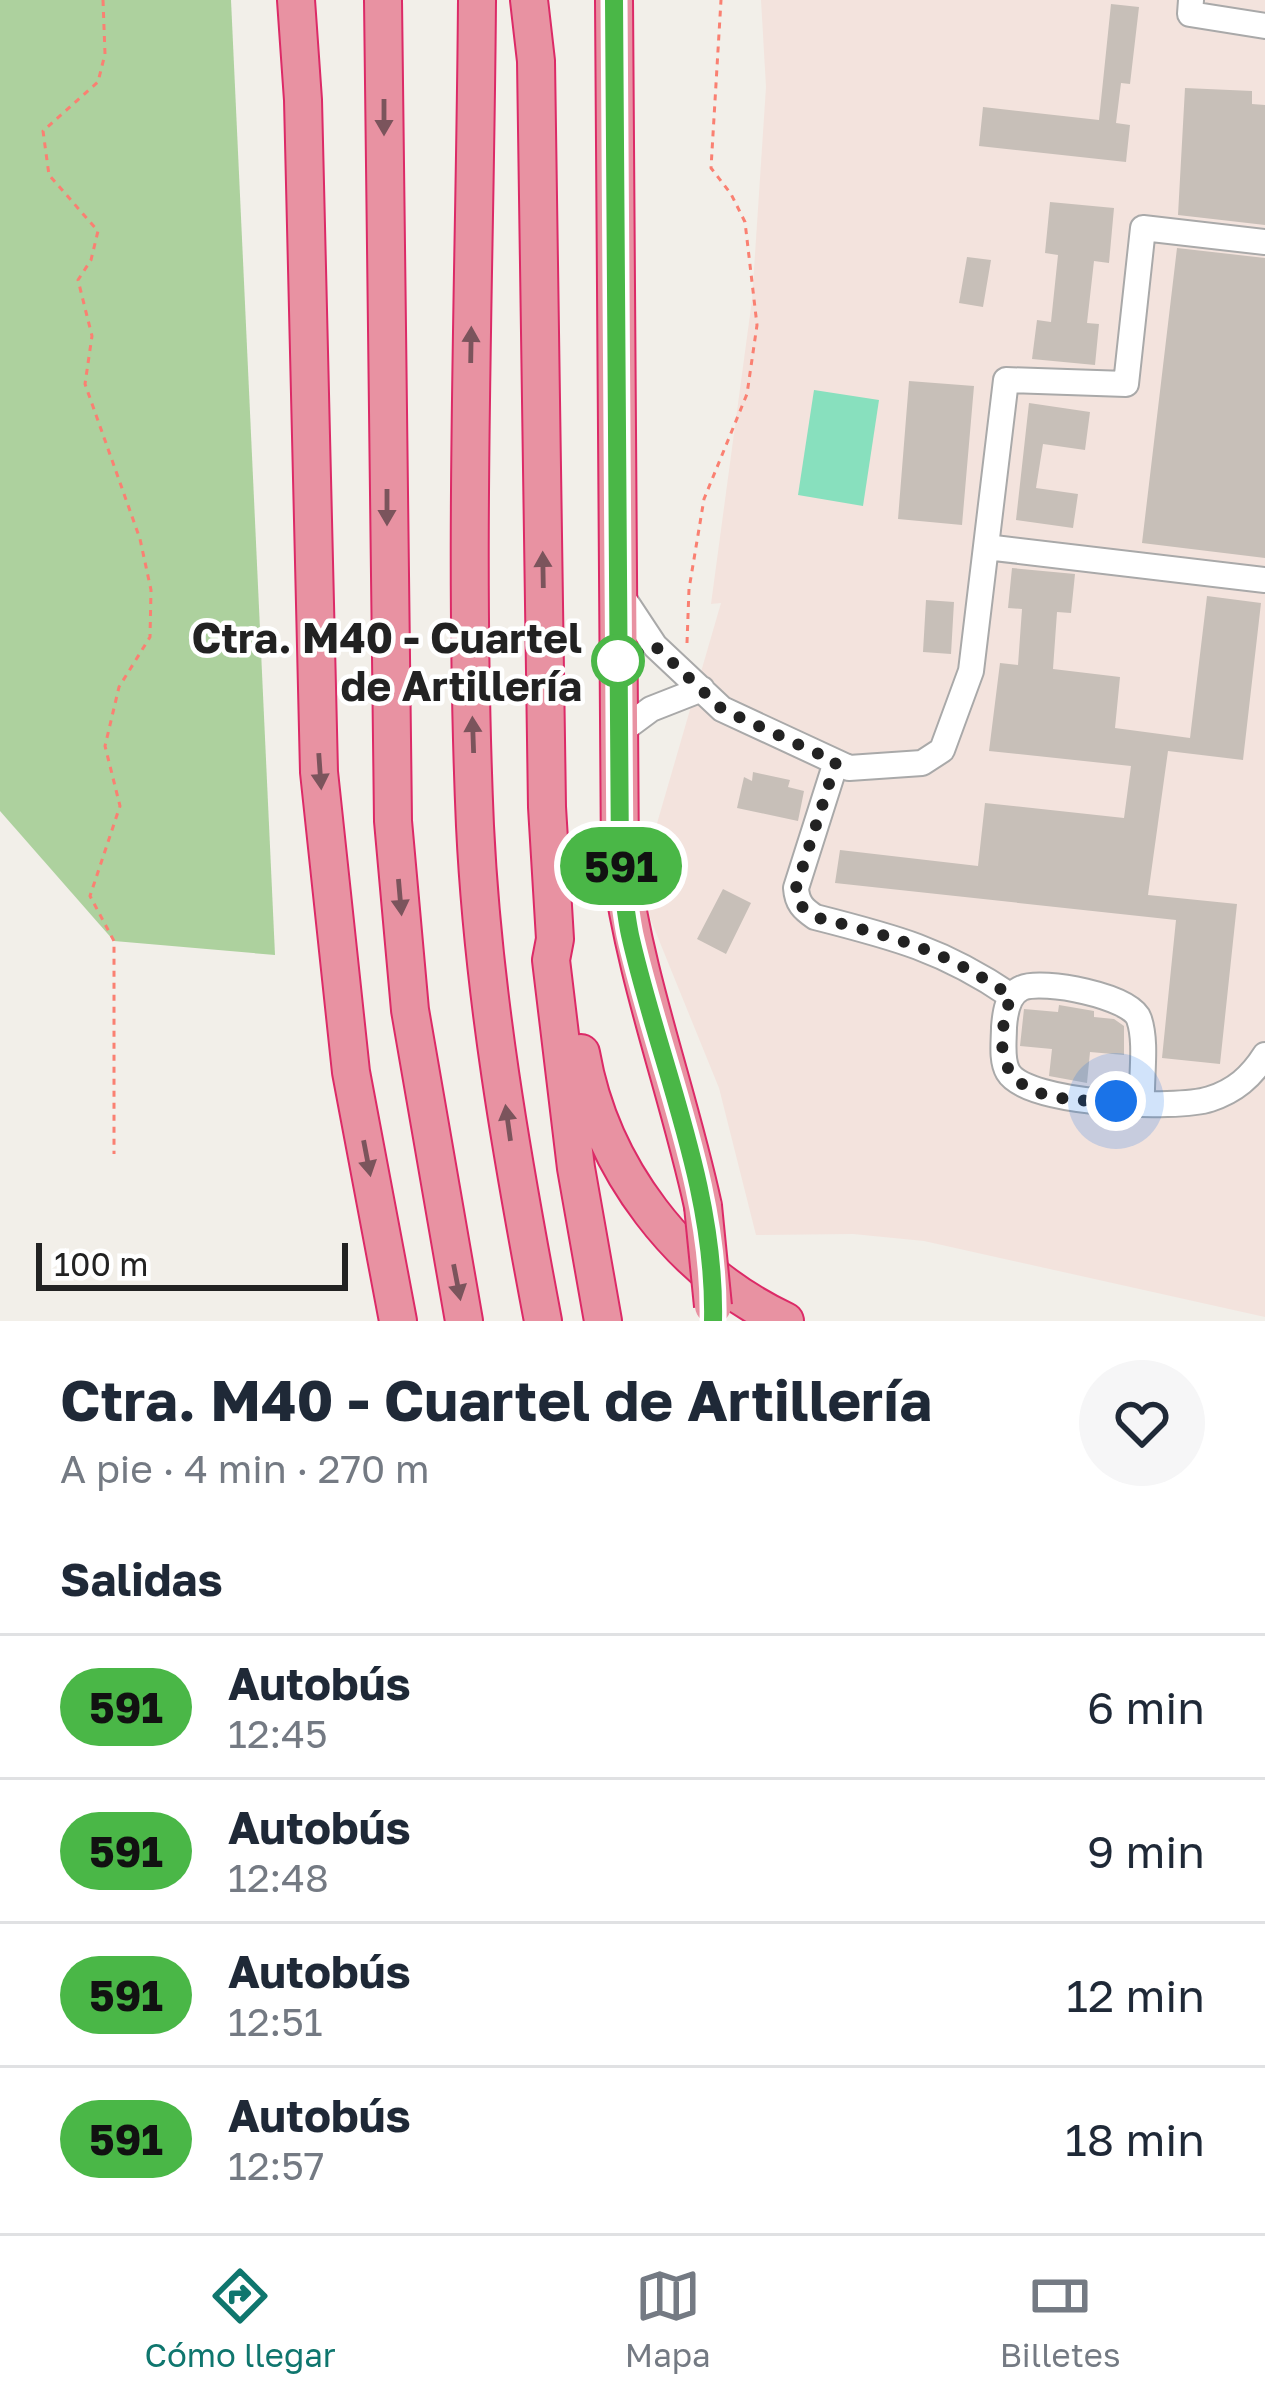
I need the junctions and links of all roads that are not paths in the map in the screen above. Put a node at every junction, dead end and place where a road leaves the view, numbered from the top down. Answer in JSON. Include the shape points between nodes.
{"nodes":[{"id":1,"x":296,"y":0,"type":"edge"},
{"id":2,"x":314,"y":0,"type":"edge"},
{"id":3,"x":383,"y":0,"type":"edge"},
{"id":4,"x":477,"y":0,"type":"edge"},
{"id":5,"x":530,"y":0,"type":"edge"},
{"id":6,"x":614,"y":0,"type":"edge"},
{"id":7,"x":1192,"y":0,"type":"edge"},
{"id":8,"x":1265,"y":26,"type":"edge"},
{"id":9,"x":303,"y":100,"type":"junction"},
{"id":10,"x":1265,"y":242,"type":"edge"},
{"id":11,"x":986,"y":547,"type":"junction"},
{"id":12,"x":1265,"y":580,"type":"edge"},
{"id":13,"x":617,"y":589,"type":"junction"},
{"id":14,"x":694,"y":682,"type":"junction"},
{"id":15,"x":620,"y":732,"type":"junction"},
{"id":16,"x":836,"y":762,"type":"junction"},
{"id":17,"x":555,"y":939,"type":"junction"},
{"id":18,"x":1011,"y":996,"type":"junction"},
{"id":19,"x":1265,"y":1054,"type":"edge"},
{"id":20,"x":1142,"y":1101,"type":"junction"},
{"id":21,"x":713,"y":1314,"type":"edge"},
{"id":22,"x":398,"y":1321,"type":"edge"},
{"id":23,"x":464,"y":1321,"type":"edge"},
{"id":24,"x":543,"y":1321,"type":"edge"},
{"id":25,"x":603,"y":1321,"type":"edge"},
{"id":26,"x":785,"y":1321,"type":"edge"}],
"edges":[{"from":1,"to":9,"type":"highway"},
{"from":2,"to":9,"type":"highway"},
{"from":3,"to":23,"type":"highway","one_way":true,"via":[[393,821],[410,1010]]},
{"from":24,"to":4,"type":"highway","one_way":true,"via":[[489,988],[476,830],[469,615]]},
{"from":17,"to":5,"type":"highway","one_way":true},
{"from":6,"to":13,"type":"highway"},
{"from":7,"to":8,"type":"lane","via":[[1190,14]]},
{"from":9,"to":22,"type":"highway","one_way":true,"via":[[320,772],[351,1072]]},
{"from":10,"to":11,"type":"lane","via":[[1143,228],[1126,384],[1006,380]]},
{"from":11,"to":12,"type":"lane"},
{"from":11,"to":16,"type":"lane","via":[[971,671],[941,750],[922,763]]},
{"from":13,"to":14,"type":"lane","via":[[655,646]]},
{"from":13,"to":15,"type":"highway"},
{"from":14,"to":15,"type":"lane"},
{"from":14,"to":16,"type":"lane","via":[[722,709]]},
{"from":15,"to":21,"type":"highway","bridge":true,"via":[[629,933],[703,1206]]},
{"from":16,"to":18,"type":"lane","via":[[796,888],[803,910],[914,942]]},
{"from":17,"to":25,"type":"highway","via":[[575,1168]]},
{"from":17,"to":26,"type":"highway","via":[[569,958],[584,1071],[602,1129],[637,1192],[692,1260],[746,1303]]},
{"from":18,"to":20,"type":"lane","via":[[1003,1049],[1019,1084],[1091,1102]]},
{"from":18,"to":20,"type":"lane","via":[[1036,986],[1129,1006],[1139,1016]]},
{"from":19,"to":20,"type":"lane","via":[[1226,1094],[1203,1102]]}]}
